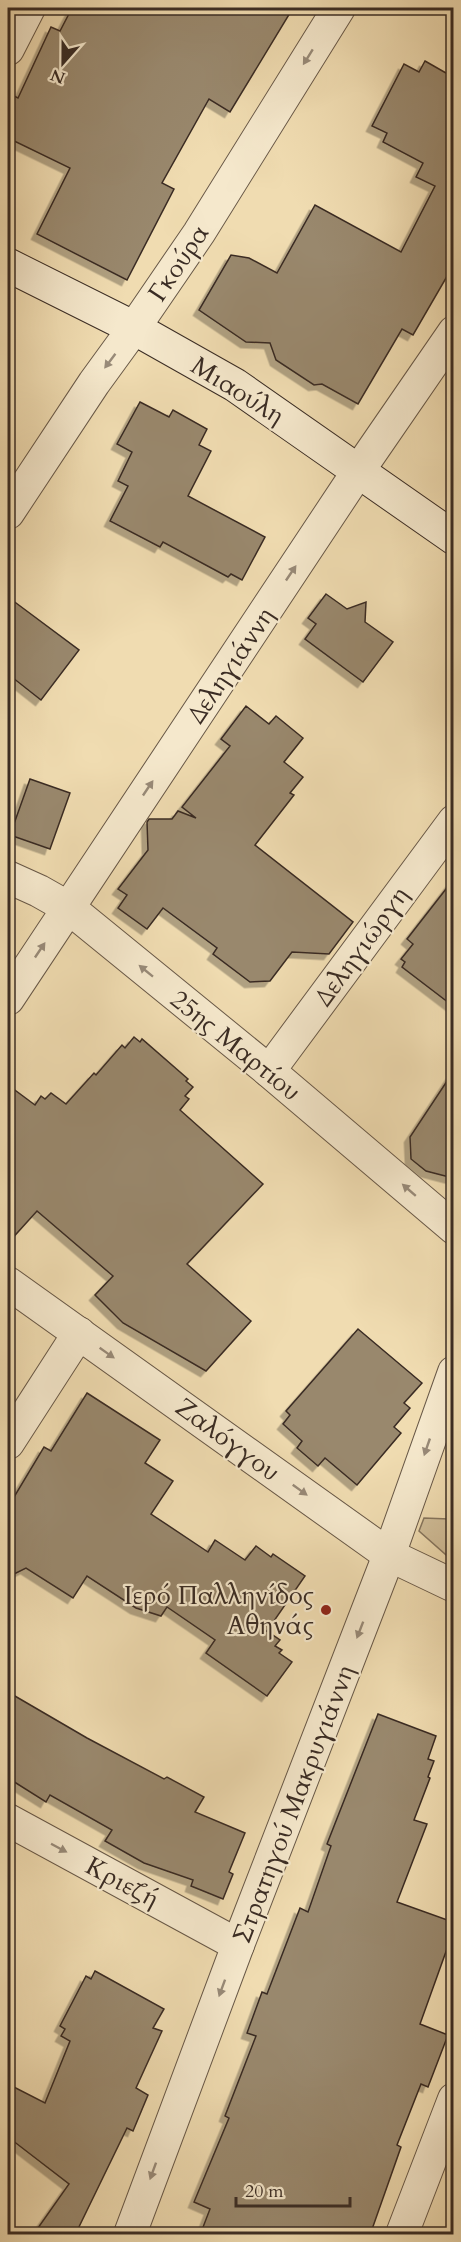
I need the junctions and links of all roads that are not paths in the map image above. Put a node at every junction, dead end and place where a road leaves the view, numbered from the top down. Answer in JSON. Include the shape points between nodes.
{"nodes":[{"id":1,"x":29,"y":8,"type":"edge"},
{"id":2,"x":339,"y":8,"type":"edge"},
{"id":3,"x":8,"y":49,"type":"edge"},
{"id":4,"x":8,"y":265,"type":"edge"},
{"id":5,"x":134,"y":328,"type":"junction"},
{"id":6,"x":453,"y":332,"type":"edge"},
{"id":7,"x":359,"y":470,"type":"junction"},
{"id":8,"x":8,"y":513,"type":"edge"},
{"id":9,"x":453,"y":538,"type":"edge"},
{"id":10,"x":453,"y":821,"type":"edge"},
{"id":11,"x":8,"y":877,"type":"edge"},
{"id":12,"x":69,"y":908,"type":"junction"},
{"id":13,"x":8,"y":999,"type":"edge"},
{"id":14,"x":269,"y":1071,"type":"junction"},
{"id":15,"x":453,"y":1228,"type":"edge"},
{"id":16,"x":8,"y":1283,"type":"edge"},
{"id":17,"x":80,"y":1333,"type":"junction"},
{"id":18,"x":453,"y":1372,"type":"edge"},
{"id":19,"x":8,"y":1443,"type":"edge"},
{"id":20,"x":390,"y":1555,"type":"junction"},
{"id":21,"x":453,"y":1586,"type":"edge"},
{"id":22,"x":8,"y":1820,"type":"edge"},
{"id":23,"x":238,"y":1945,"type":"junction"},
{"id":24,"x":453,"y":2099,"type":"edge"},
{"id":25,"x":130,"y":2235,"type":"edge"},
{"id":26,"x":402,"y":2235,"type":"edge"}],
"edges":[{"from":1,"to":3,"type":"street"},
{"from":2,"to":5,"type":"street","name":"Γκούρα","one_way":true,"via":[[199,233]]},
{"from":4,"to":5,"type":"street","name":"Μιαούλη"},
{"from":5,"to":7,"type":"street","name":"Μιαούλη","via":[[235,385]]},
{"from":5,"to":8,"type":"street","name":"Γκούρα","one_way":true},
{"from":6,"to":7,"type":"street","name":"Δεληγιάννη"},
{"from":7,"to":9,"type":"street","name":"Μιαούλη"},
{"from":12,"to":7,"type":"street","name":"Δεληγιάννη","one_way":true},
{"from":10,"to":14,"type":"street","name":"Δεληγιώργη"},
{"from":11,"to":12,"type":"street","name":"25ης Μαρτίου"},
{"from":13,"to":12,"type":"street","name":"Δεληγιάννη","one_way":true},
{"from":14,"to":12,"type":"street","name":"25ης Μαρτίου","one_way":true},
{"from":15,"to":14,"type":"street","name":"25ης Μαρτίου","one_way":true},
{"from":16,"to":17,"type":"street","name":"Ζαλόγγου"},
{"from":17,"to":19,"type":"street"},
{"from":17,"to":20,"type":"street","name":"Ζαλόγγου","one_way":true},
{"from":18,"to":20,"type":"street","name":"Στρατηγού Μακρυγιάννη","one_way":true},
{"from":20,"to":21,"type":"street","name":"Ζαλόγγου"},
{"from":20,"to":23,"type":"street","name":"Στρατηγού Μακρυγιάννη","one_way":true},
{"from":22,"to":23,"type":"street","name":"Κριεζή","one_way":true},
{"from":23,"to":25,"type":"street","name":"Στρατηγού Μακρυγιάννη","one_way":true},
{"from":24,"to":26,"type":"street"}]}
